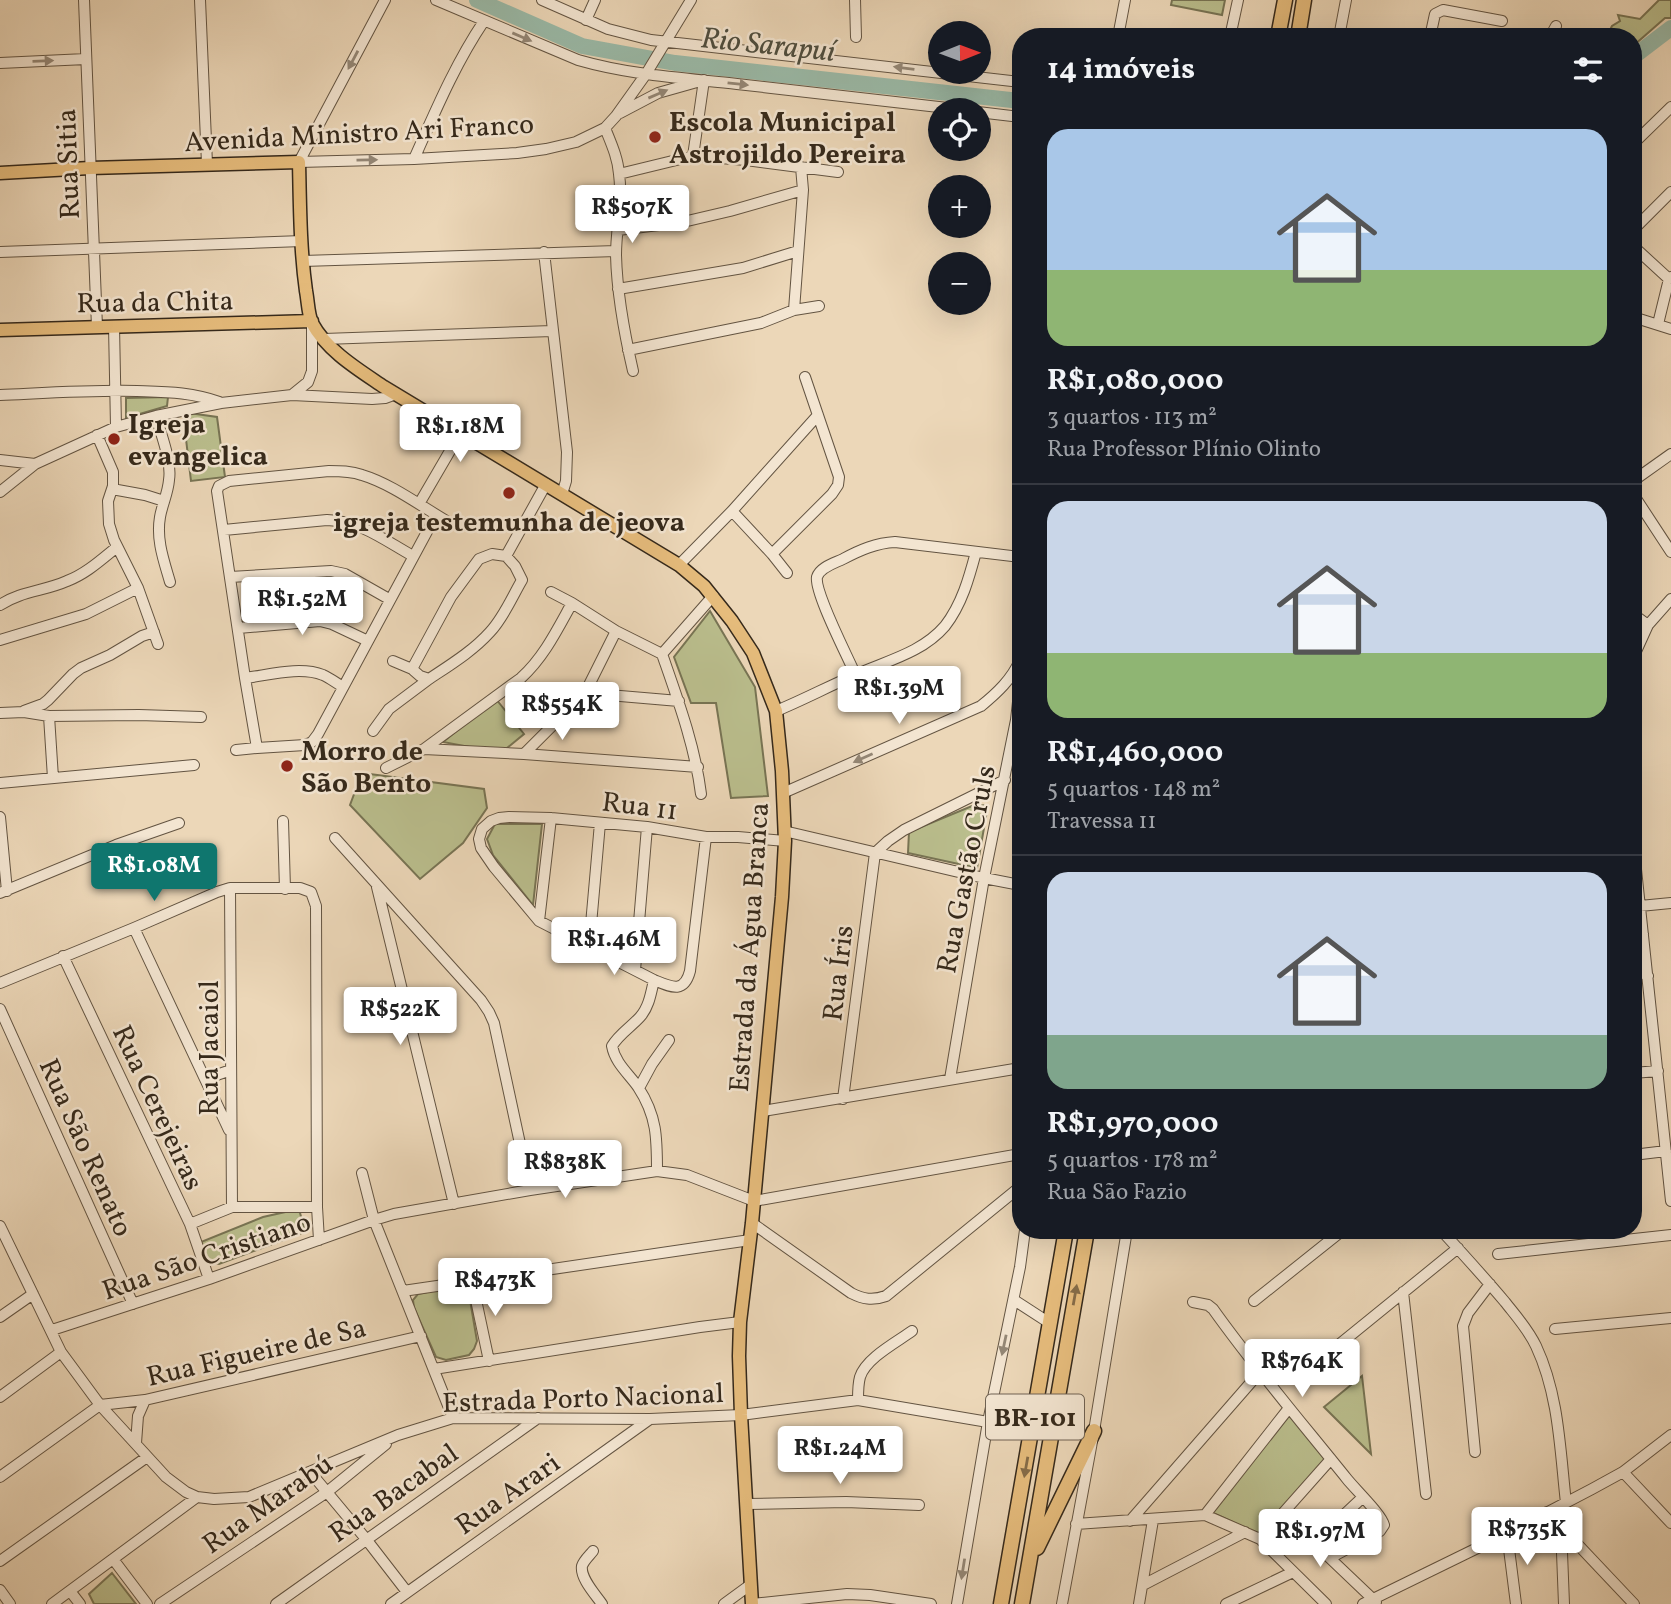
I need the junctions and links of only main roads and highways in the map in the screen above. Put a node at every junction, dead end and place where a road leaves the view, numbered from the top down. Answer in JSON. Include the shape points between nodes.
{"nodes":[{"id":1,"x":1283,"y":0,"type":"edge"},
{"id":2,"x":1304,"y":5,"type":"edge"},
{"id":3,"x":1280,"y":28,"type":"edge"},
{"id":4,"x":1300,"y":28,"type":"edge"},
{"id":5,"x":299,"y":162,"type":"joint"},
{"id":6,"x":0,"y":173,"type":"edge"},
{"id":7,"x":312,"y":321,"type":"junction"},
{"id":8,"x":0,"y":330,"type":"edge"},
{"id":9,"x":1065,"y":1239,"type":"edge"},
{"id":10,"x":1085,"y":1239,"type":"edge"},
{"id":11,"x":1094,"y":1431,"type":"road end"},
{"id":12,"x":1029,"y":1565,"type":"junction"},
{"id":13,"x":752,"y":1604,"type":"edge"},
{"id":14,"x":1001,"y":1604,"type":"edge"},
{"id":15,"x":1022,"y":1604,"type":"edge"}],
"edges":[{"from":1,"to":3,"type":"highway"},
{"from":2,"to":4,"type":"highway"},
{"from":5,"to":6,"type":"main road","name":"Avenida Ministro Ari Franco"},
{"from":5,"to":7,"type":"main road","name":"Estrada da Água Branca","via":[[303,261]]},
{"from":7,"to":8,"type":"main road","name":"Rua da Chita"},
{"from":7,"to":13,"type":"main road","name":"Estrada da Água Branca","via":[[348,362],[679,565],[704,586],[753,653],[776,711],[785,836],[782,897],[739,1356]]},
{"from":9,"to":14,"type":"highway","number":"BR-101","one_way":true},
{"from":12,"to":10,"type":"highway","number":"BR-101","one_way":true},
{"from":11,"to":12,"type":"highway"},
{"from":12,"to":15,"type":"highway","number":"BR-101"}]}
